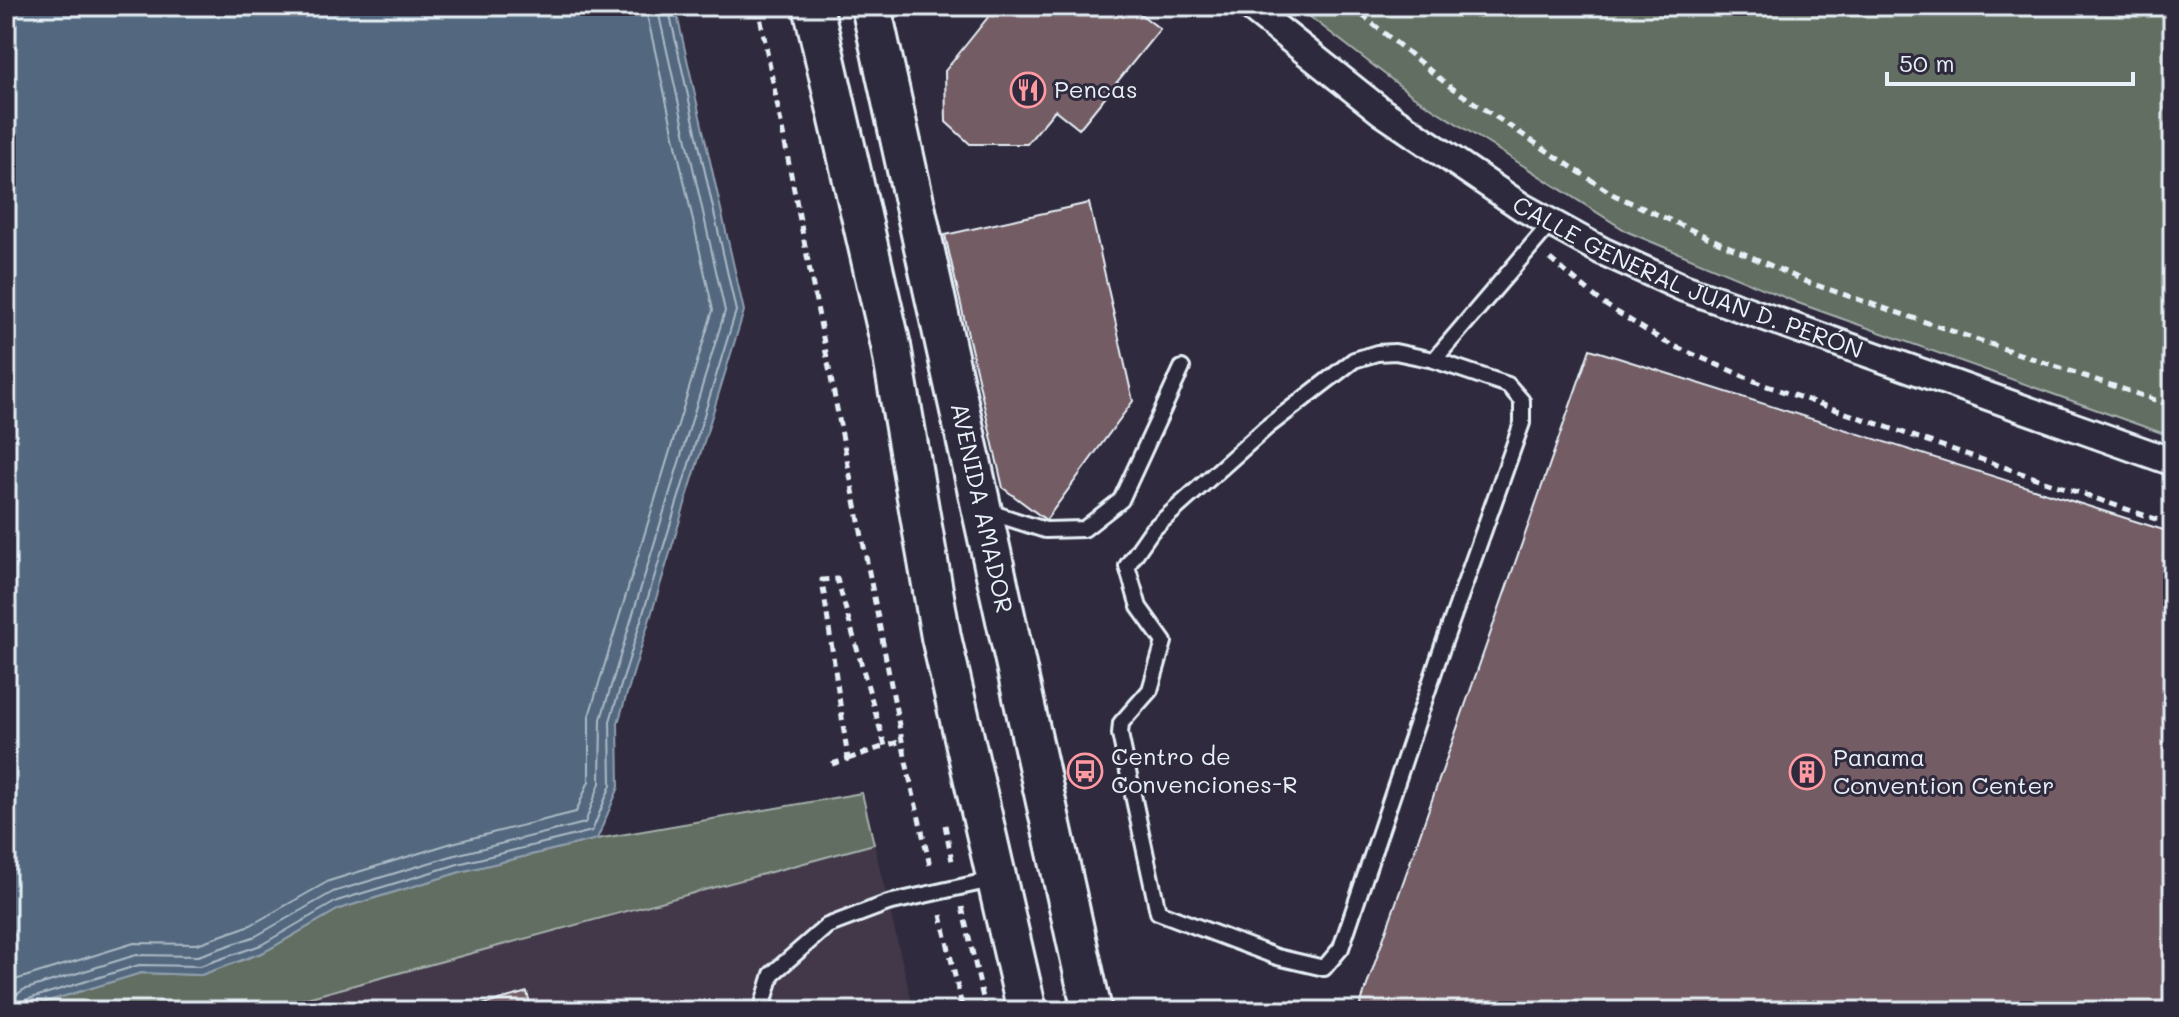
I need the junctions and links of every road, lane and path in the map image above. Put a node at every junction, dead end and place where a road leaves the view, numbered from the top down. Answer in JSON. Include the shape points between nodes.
{"nodes":[{"id":1,"x":758,"y":6,"type":"edge"},
{"id":2,"x":813,"y":6,"type":"edge"},
{"id":3,"x":871,"y":6,"type":"edge"},
{"id":4,"x":1249,"y":6,"type":"edge"},
{"id":5,"x":1351,"y":6,"type":"edge"},
{"id":6,"x":1551,"y":223,"type":"junction"},
{"id":7,"x":1533,"y":245,"type":"junction"},
{"id":8,"x":928,"y":266,"type":"junction"},
{"id":9,"x":876,"y":277,"type":"junction"},
{"id":10,"x":944,"y":334,"type":"junction"},
{"id":11,"x":891,"y":346,"type":"junction"},
{"id":12,"x":1434,"y":360,"type":"junction"},
{"id":13,"x":1182,"y":368,"type":"dead end"},
{"id":14,"x":2173,"y":406,"type":"edge"},
{"id":15,"x":2173,"y":462,"type":"edge"},
{"id":16,"x":982,"y":509,"type":"junction"},
{"id":17,"x":2173,"y":525,"type":"edge"},
{"id":18,"x":902,"y":741,"type":"junction"},
{"id":19,"x":885,"y":746,"type":"junction"},
{"id":20,"x":848,"y":759,"type":"junction"},
{"id":21,"x":832,"y":764,"type":"dead end"},
{"id":22,"x":996,"y":879,"type":"junction"},
{"id":23,"x":936,"y":892,"type":"junction"},
{"id":24,"x":761,"y":1011,"type":"edge"},
{"id":25,"x":963,"y":1011,"type":"edge"},
{"id":26,"x":1027,"y":1011,"type":"edge"},
{"id":27,"x":1092,"y":1011,"type":"edge"}],
"edges":[{"from":1,"to":18,"type":"path"},
{"from":2,"to":9,"type":"main road"},
{"from":3,"to":8,"type":"main road","name":"AVENIDA AMADOR"},
{"from":4,"to":6,"type":"street","name":"CALLE GENERAL JUAN D. PERÓN","via":[[1382,112]]},
{"from":5,"to":14,"type":"path","via":[[1449,86],[1614,195],[1807,282]]},
{"from":6,"to":7,"type":"lane"},
{"from":6,"to":15,"type":"street","name":"CALLE GENERAL JUAN D. PERÓN","via":[[1684,288]]},
{"from":7,"to":12,"type":"lane"},
{"from":7,"to":17,"type":"path","via":[[1604,304],[1679,349],[1764,385]]},
{"from":8,"to":9,"type":"main road","via":[[904,280]]},
{"from":8,"to":10,"type":"main road","name":"AVENIDA AMADOR"},
{"from":9,"to":11,"type":"main road"},
{"from":10,"to":11,"type":"main road","via":[[917,331]]},
{"from":10,"to":16,"type":"main road","name":"AVENIDA AMADOR"},
{"from":11,"to":22,"type":"main road","via":[[941,637]]},
{"from":12,"to":12,"type":"lane","via":[[1395,352],[1354,360],[1217,470],[1152,530],[1127,566],[1139,607],[1164,642],[1150,690],[1121,723],[1120,734],[1158,912],[1277,957],[1324,968],[1341,948],[1522,423],[1522,401],[1508,385]]},
{"from":13,"to":16,"type":"lane","via":[[1121,500],[1084,529],[1045,530]]},
{"from":16,"to":27,"type":"main road","name":"AVENIDA AMADOR"},
{"from":18,"to":19,"type":"path"},
{"from":18,"to":23,"type":"path"},
{"from":19,"to":20,"type":"path"},
{"from":19,"to":20,"type":"path","via":[[837,579],[822,580]]},
{"from":20,"to":21,"type":"path"},
{"from":22,"to":23,"type":"lane"},
{"from":22,"to":26,"type":"main road"},
{"from":23,"to":24,"type":"lane","via":[[827,926],[772,974]]},
{"from":23,"to":25,"type":"path"}]}
